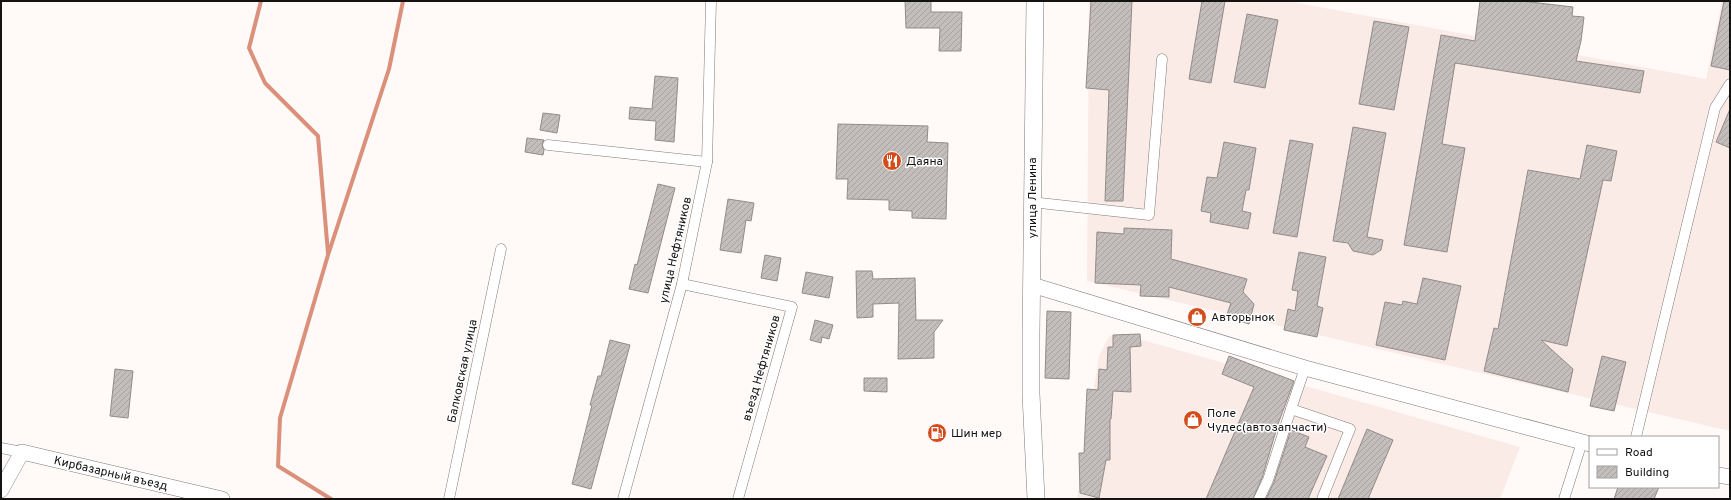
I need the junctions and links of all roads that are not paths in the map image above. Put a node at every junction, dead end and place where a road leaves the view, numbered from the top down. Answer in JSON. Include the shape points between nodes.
{"nodes":[{"id":1,"x":711,"y":1,"type":"edge"},
{"id":2,"x":1035,"y":1,"type":"edge"},
{"id":3,"x":1162,"y":60,"type":"dead end"},
{"id":4,"x":1730,"y":84,"type":"edge"},
{"id":5,"x":548,"y":145,"type":"dead end"},
{"id":6,"x":708,"y":162,"type":"junction"},
{"id":7,"x":1031,"y":202,"type":"junction"},
{"id":8,"x":501,"y":249,"type":"dead end"},
{"id":9,"x":682,"y":284,"type":"junction"},
{"id":10,"x":1032,"y":285,"type":"junction"},
{"id":11,"x":1305,"y":368,"type":"junction"},
{"id":12,"x":1031,"y":394,"type":"junction"},
{"id":13,"x":1292,"y":409,"type":"junction"},
{"id":14,"x":1636,"y":436,"type":"edge"},
{"id":15,"x":1586,"y":443,"type":"edge"},
{"id":16,"x":1,"y":448,"type":"edge"},
{"id":17,"x":22,"y":452,"type":"junction"},
{"id":18,"x":1719,"y":475,"type":"edge"},
{"id":19,"x":1730,"y":478,"type":"edge"},
{"id":20,"x":1,"y":490,"type":"edge"},
{"id":21,"x":222,"y":499,"type":"edge"},
{"id":22,"x":449,"y":499,"type":"edge"},
{"id":23,"x":623,"y":499,"type":"edge"},
{"id":24,"x":738,"y":499,"type":"edge"},
{"id":25,"x":1025,"y":499,"type":"edge"},
{"id":26,"x":1036,"y":499,"type":"edge"},
{"id":27,"x":1259,"y":499,"type":"edge"},
{"id":28,"x":1322,"y":499,"type":"edge"},
{"id":29,"x":1564,"y":499,"type":"edge"}],
"edges":[{"from":1,"to":6,"type":"street","name":"улица Нефтяников"},
{"from":2,"to":7,"type":"main road","name":"улица Ленина"},
{"from":3,"to":7,"type":"street","via":[[1149,215]]},
{"from":4,"to":14,"type":"street","via":[[1715,108]]},
{"from":5,"to":6,"type":"street"},
{"from":6,"to":9,"type":"street","name":"улица Нефтяников"},
{"from":7,"to":10,"type":"main road","name":"улица Ленина"},
{"from":8,"to":22,"type":"street","name":"Балковская улица"},
{"from":9,"to":23,"type":"street","name":"улица Нефтяников"},
{"from":9,"to":24,"type":"street","name":"въезд Нефтяников","via":[[792,307]]},
{"from":10,"to":11,"type":"street"},
{"from":10,"to":12,"type":"main road","name":"улица Ленина"},
{"from":11,"to":13,"type":"street"},
{"from":11,"to":15,"type":"street"},
{"from":12,"to":25,"type":"main road","name":"улица Ленина"},
{"from":12,"to":26,"type":"main road","name":"улица Ленина"},
{"from":13,"to":27,"type":"street"},
{"from":13,"to":28,"type":"street","via":[[1350,429]]},
{"from":15,"to":29,"type":"street"},
{"from":16,"to":17,"type":"street","name":"Кирбазарный въезд"},
{"from":17,"to":20,"type":"street"},
{"from":17,"to":21,"type":"street","name":"Кирбазарный въезд"},
{"from":18,"to":19,"type":"street"}]}
